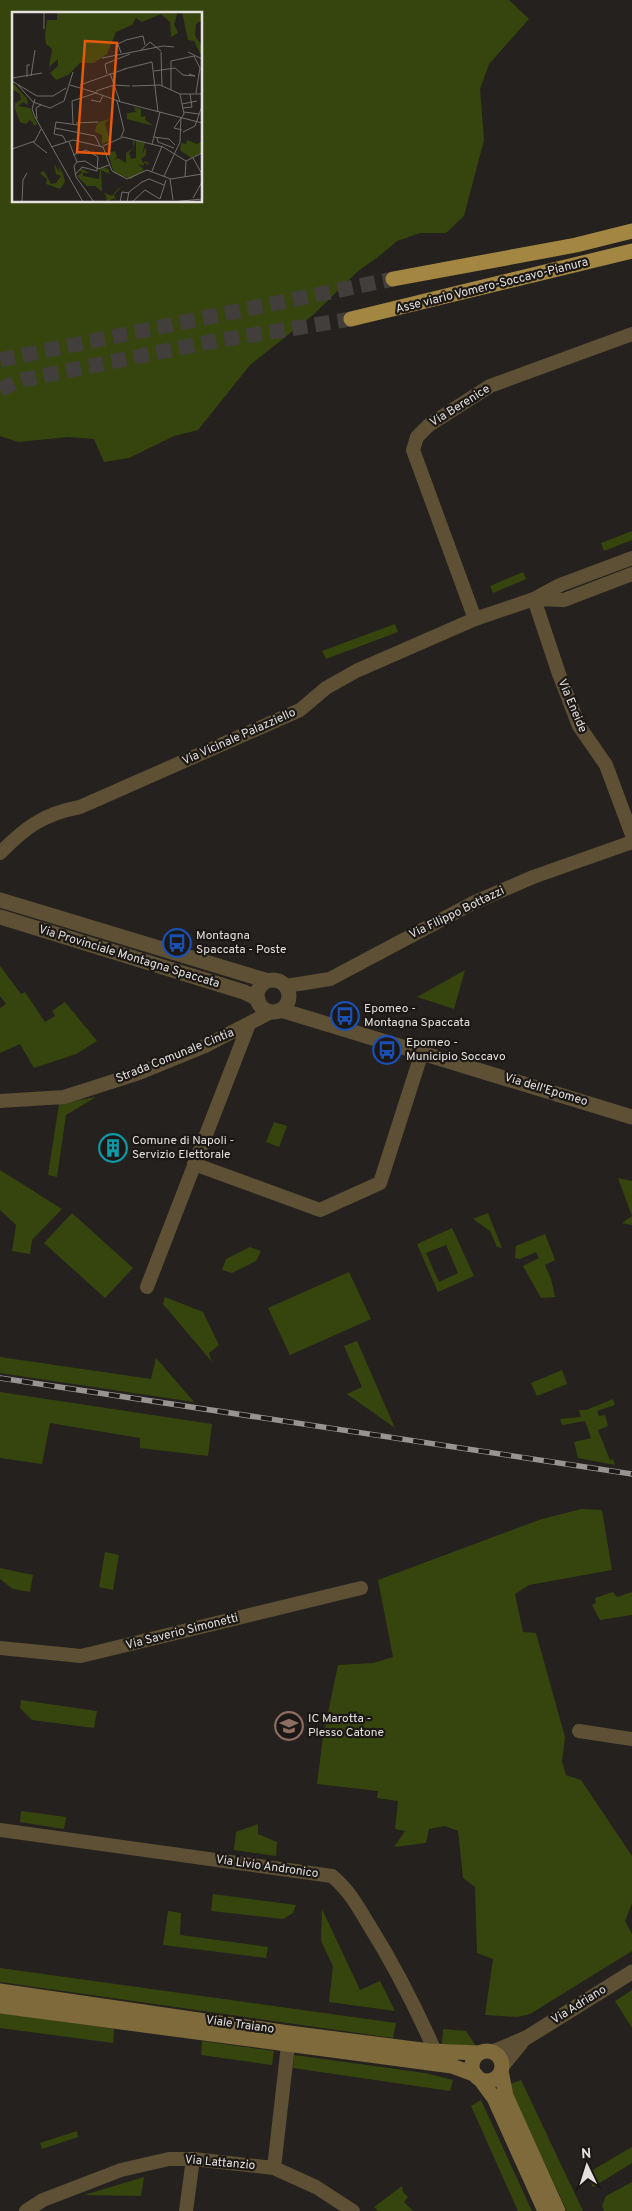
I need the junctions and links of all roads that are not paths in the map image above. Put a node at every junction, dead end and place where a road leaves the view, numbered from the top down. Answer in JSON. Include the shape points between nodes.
{"nodes":[{"id":1,"x":632,"y":231,"type":"edge"},
{"id":2,"x":632,"y":251,"type":"edge"},
{"id":3,"x":393,"y":279,"type":"tunnel mouth"},
{"id":4,"x":351,"y":319,"type":"tunnel mouth"},
{"id":5,"x":632,"y":334,"type":"edge"},
{"id":6,"x":632,"y":558,"type":"edge"},
{"id":7,"x":632,"y":574,"type":"edge"},
{"id":8,"x":534,"y":599,"type":"junction"},
{"id":9,"x":475,"y":619,"type":"junction"},
{"id":10,"x":632,"y":835,"type":"edge"},
{"id":11,"x":632,"y":842,"type":"edge"},
{"id":12,"x":0,"y":853,"type":"edge"},
{"id":13,"x":0,"y":900,"type":"edge"},
{"id":14,"x":0,"y":917,"type":"edge"},
{"id":15,"x":268,"y":981,"type":"junction"},
{"id":16,"x":288,"y":991,"type":"junction"},
{"id":17,"x":264,"y":1012,"type":"junction"},
{"id":18,"x":317,"y":1020,"type":"junction"},
{"id":19,"x":422,"y":1052,"type":"junction"},
{"id":20,"x":0,"y":1101,"type":"edge"},
{"id":21,"x":632,"y":1117,"type":"edge"},
{"id":22,"x":194,"y":1164,"type":"junction"},
{"id":23,"x":147,"y":1287,"type":"dead end"},
{"id":24,"x":361,"y":1588,"type":"dead end"},
{"id":25,"x":0,"y":1648,"type":"edge"},
{"id":26,"x":579,"y":1731,"type":"dead end"},
{"id":27,"x":632,"y":1739,"type":"edge"},
{"id":28,"x":0,"y":1830,"type":"edge"},
{"id":29,"x":632,"y":1972,"type":"edge"},
{"id":30,"x":0,"y":1991,"type":"edge"},
{"id":31,"x":0,"y":2006,"type":"edge"},
{"id":32,"x":526,"y":2038,"type":"junction"},
{"id":33,"x":288,"y":2039,"type":"junction"},
{"id":34,"x":435,"y":2051,"type":"junction"},
{"id":35,"x":486,"y":2053,"type":"junction"},
{"id":36,"x":502,"y":2069,"type":"junction"},
{"id":37,"x":478,"y":2077,"type":"junction"},
{"id":38,"x":192,"y":2159,"type":"junction"},
{"id":39,"x":274,"y":2168,"type":"junction"},
{"id":40,"x":26,"y":2211,"type":"edge"},
{"id":41,"x":188,"y":2211,"type":"edge"},
{"id":42,"x":353,"y":2211,"type":"edge"},
{"id":43,"x":545,"y":2211,"type":"edge"},
{"id":44,"x":558,"y":2211,"type":"edge"}],
"edges":[{"from":1,"to":3,"type":"highway","name":"Asse viario Vomero-Soccavo-Pianura","via":[[576,245]]},
{"from":2,"to":4,"type":"highway","name":"Asse viario Vomero-Soccavo-Pianura"},
{"from":5,"to":9,"type":"street","name":"Via Berenice","via":[[490,386],[429,425],[417,437],[413,450]]},
{"from":6,"to":8,"type":"street","name":"Via Vicinale Palazziello","via":[[560,585]]},
{"from":7,"to":8,"type":"street","name":"Via Vicinale Palazziello","via":[[564,600]]},
{"from":8,"to":9,"type":"street","name":"Via Vicinale Palazziello"},
{"from":8,"to":10,"type":"street","name":"Via Eneide","via":[[578,726],[606,765]]},
{"from":9,"to":12,"type":"street","name":"Via Vicinale Palazziello","via":[[356,671],[326,688],[300,710],[80,807],[57,812],[27,828]]},
{"from":11,"to":16,"type":"street","name":"Via Filippo Bottazzi","via":[[533,877],[473,903],[330,980]]},
{"from":13,"to":15,"type":"street","name":"Via Provinciale Montagna Spaccata"},
{"from":14,"to":17,"type":"street","name":"Via Provinciale Montagna Spaccata","via":[[244,992]]},
{"from":15,"to":16,"type":"street","name":"Via Provinciale Montagna Spaccata","via":[[279,981]]},
{"from":15,"to":17,"type":"street","via":[[260,988]]},
{"from":16,"to":17,"type":"street","via":[[288,1002]]},
{"from":16,"to":18,"type":"street","name":"Via dell'Epomeo","via":[[301,1008]]},
{"from":17,"to":18,"type":"street","name":"Via dell'Epomeo"},
{"from":17,"to":20,"type":"street","name":"Strada Comunale Cintia","via":[[205,1046],[139,1073],[64,1097]]},
{"from":17,"to":22,"type":"street"},
{"from":18,"to":19,"type":"street","name":"Via dell'Epomeo"},
{"from":19,"to":21,"type":"street","name":"Via dell'Epomeo"},
{"from":19,"to":22,"type":"street","via":[[380,1183],[320,1210]]},
{"from":22,"to":23,"type":"street"},
{"from":24,"to":25,"type":"street","name":"Via Saverio Simonetti","via":[[81,1656]]},
{"from":26,"to":27,"type":"street"},
{"from":28,"to":34,"type":"street","name":"Via Livio Andronico","via":[[332,1876],[346,1887],[379,1941]]},
{"from":29,"to":32,"type":"street","name":"Via Adriano"},
{"from":30,"to":33,"type":"main road","name":"Viale Traiano"},
{"from":31,"to":33,"type":"main road","name":"Viale Traiano"},
{"from":32,"to":35,"type":"street","name":"Via Adriano"},
{"from":32,"to":36,"type":"street","name":"Via Adriano"},
{"from":33,"to":34,"type":"main road","name":"Viale Traiano"},
{"from":33,"to":37,"type":"main road","name":"Viale Traiano","via":[[452,2066]]},
{"from":33,"to":39,"type":"street"},
{"from":34,"to":35,"type":"main road","name":"Viale Traiano"},
{"from":35,"to":36,"type":"main road","via":[[500,2058]]},
{"from":35,"to":37,"type":"main road","via":[[474,2061]]},
{"from":36,"to":37,"type":"main road","via":[[492,2080]]},
{"from":36,"to":44,"type":"main road","via":[[506,2096]]},
{"from":37,"to":43,"type":"main road","via":[[494,2098]]},
{"from":38,"to":39,"type":"street","name":"Via Lattanzio"},
{"from":38,"to":40,"type":"street","name":"Via Lattanzio","via":[[169,2159],[121,2170],[43,2200]]},
{"from":38,"to":41,"type":"street"},
{"from":39,"to":42,"type":"street","name":"Via Lattanzio","via":[[316,2186]]}]}
